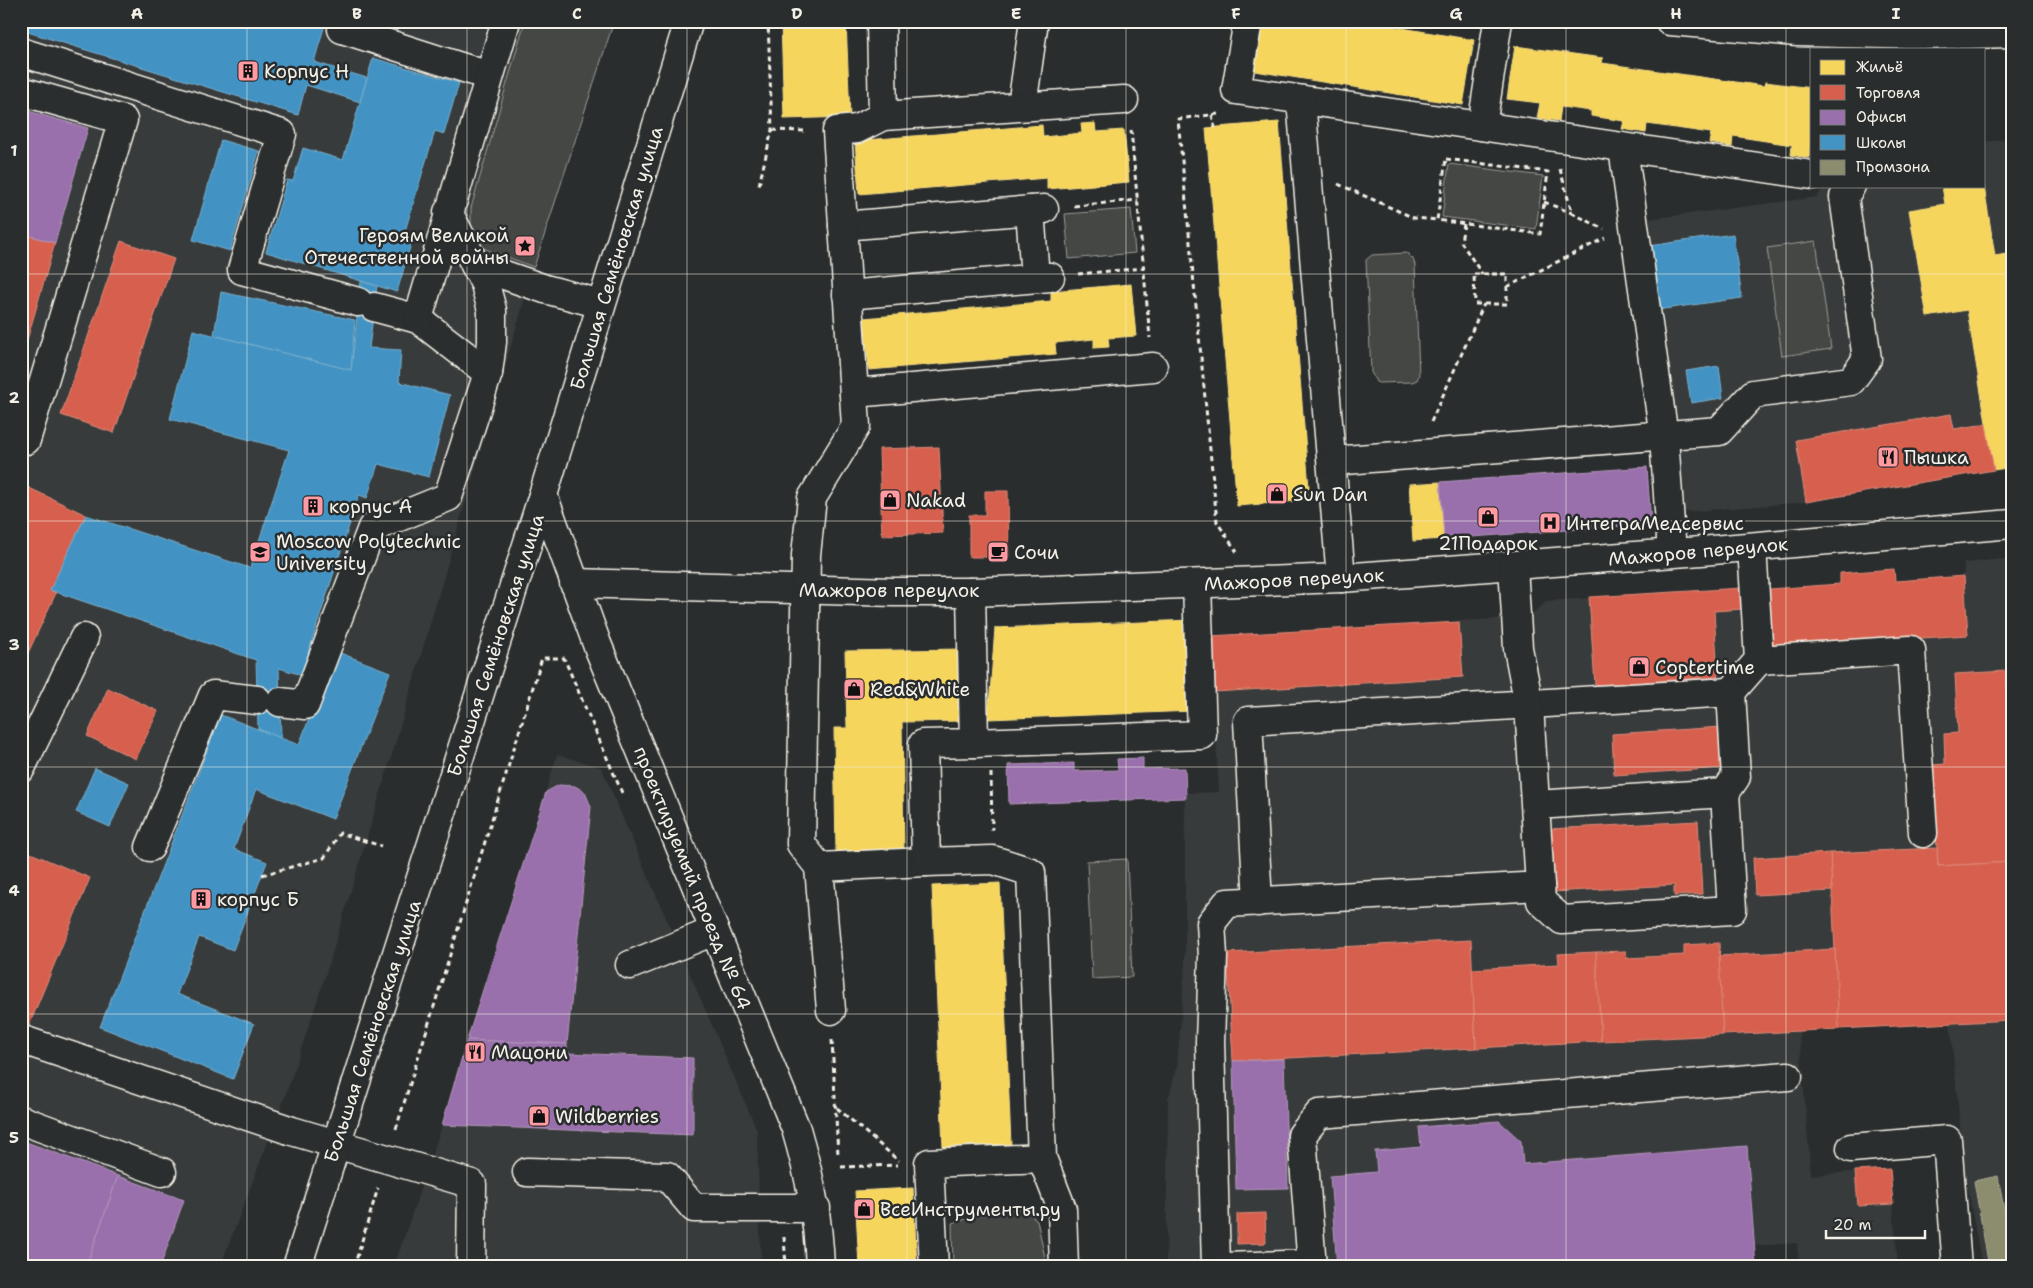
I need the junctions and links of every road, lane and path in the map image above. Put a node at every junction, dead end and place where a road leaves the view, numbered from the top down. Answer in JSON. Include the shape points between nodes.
{"nodes":[{"id":1,"x":506,"y":21,"type":"edge"},
{"id":2,"x":689,"y":21,"type":"edge"},
{"id":3,"x":768,"y":21,"type":"edge"},
{"id":4,"x":880,"y":21,"type":"edge"},
{"id":5,"x":1034,"y":21,"type":"edge"},
{"id":6,"x":1248,"y":21,"type":"edge"},
{"id":7,"x":1498,"y":21,"type":"edge"},
{"id":8,"x":1670,"y":21,"type":"edge"},
{"id":9,"x":342,"y":29,"type":"dead end"},
{"id":10,"x":2012,"y":33,"type":"edge"},
{"id":11,"x":1880,"y":42,"type":"edge"},
{"id":12,"x":21,"y":52,"type":"edge"},
{"id":13,"x":489,"y":76,"type":"junction"},
{"id":14,"x":1236,"y":90,"type":"junction"},
{"id":15,"x":21,"y":91,"type":"edge"},
{"id":16,"x":1124,"y":100,"type":"joint"},
{"id":17,"x":1301,"y":100,"type":"junction"},
{"id":18,"x":1022,"y":106,"type":"junction"},
{"id":19,"x":1212,"y":115,"type":"junction"},
{"id":20,"x":884,"y":116,"type":"junction"},
{"id":21,"x":1482,"y":126,"type":"junction"},
{"id":22,"x":1215,"y":128,"type":"dead end"},
{"id":23,"x":1551,"y":137,"type":"junction"},
{"id":24,"x":1623,"y":148,"type":"junction"},
{"id":25,"x":1307,"y":170,"type":"junction"},
{"id":26,"x":1810,"y":175,"type":"edge"},
{"id":27,"x":759,"y":185,"type":"dead end"},
{"id":28,"x":1850,"y":188,"type":"edge"},
{"id":29,"x":1138,"y":200,"type":"junction"},
{"id":30,"x":1544,"y":202,"type":"junction"},
{"id":31,"x":1047,"y":208,"type":"junction"},
{"id":32,"x":448,"y":212,"type":"junction"},
{"id":33,"x":1572,"y":213,"type":"junction"},
{"id":34,"x":1437,"y":220,"type":"junction"},
{"id":35,"x":1464,"y":224,"type":"junction"},
{"id":36,"x":843,"y":226,"type":"junction"},
{"id":37,"x":1625,"y":239,"type":"junction"},
{"id":38,"x":475,"y":265,"type":"junction"},
{"id":39,"x":1144,"y":268,"type":"junction"},
{"id":40,"x":1482,"y":274,"type":"junction"},
{"id":41,"x":1043,"y":278,"type":"junction"},
{"id":42,"x":1507,"y":287,"type":"junction"},
{"id":43,"x":847,"y":295,"type":"junction"},
{"id":44,"x":601,"y":304,"type":"junction"},
{"id":45,"x":1484,"y":304,"type":"junction"},
{"id":46,"x":418,"y":319,"type":"junction"},
{"id":47,"x":1153,"y":367,"type":"joint"},
{"id":48,"x":488,"y":373,"type":"junction"},
{"id":49,"x":854,"y":393,"type":"junction"},
{"id":50,"x":1664,"y":437,"type":"junction"},
{"id":51,"x":21,"y":438,"type":"edge"},
{"id":52,"x":1429,"y":454,"type":"junction"},
{"id":53,"x":1332,"y":461,"type":"junction"},
{"id":54,"x":543,"y":495,"type":"junction"},
{"id":55,"x":2012,"y":524,"type":"edge"},
{"id":56,"x":1752,"y":547,"type":"junction"},
{"id":57,"x":1672,"y":553,"type":"junction"},
{"id":58,"x":1240,"y":555,"type":"dead end"},
{"id":59,"x":1513,"y":566,"type":"junction"},
{"id":60,"x":1341,"y":578,"type":"junction"},
{"id":61,"x":574,"y":583,"type":"junction"},
{"id":62,"x":1198,"y":584,"type":"junction"},
{"id":63,"x":805,"y":590,"type":"junction"},
{"id":64,"x":971,"y":592,"type":"junction"},
{"id":65,"x":84,"y":638,"type":"dead end"},
{"id":66,"x":564,"y":658,"type":"dead end"},
{"id":67,"x":1759,"y":660,"type":"junction"},
{"id":68,"x":1731,"y":692,"type":"junction"},
{"id":69,"x":1530,"y":705,"type":"junction"},
{"id":70,"x":983,"y":753,"type":"junction"},
{"id":71,"x":21,"y":768,"type":"edge"},
{"id":72,"x":1725,"y":793,"type":"junction"},
{"id":73,"x":1536,"y":805,"type":"junction"},
{"id":74,"x":992,"y":832,"type":"dead end"},
{"id":75,"x":1923,"y":833,"type":"dead end"},
{"id":76,"x":382,"y":846,"type":"dead end"},
{"id":77,"x":150,"y":847,"type":"dead end"},
{"id":78,"x":926,"y":862,"type":"junction"},
{"id":79,"x":819,"y":867,"type":"junction"},
{"id":80,"x":262,"y":875,"type":"dead end"},
{"id":81,"x":1540,"y":886,"type":"junction"},
{"id":82,"x":1258,"y":902,"type":"junction"},
{"id":83,"x":714,"y":930,"type":"junction"},
{"id":84,"x":630,"y":965,"type":"dead end"},
{"id":85,"x":831,"y":1010,"type":"joint"},
{"id":86,"x":23,"y":1040,"type":"dead end"},
{"id":87,"x":1788,"y":1076,"type":"dead end"},
{"id":88,"x":836,"y":1108,"type":"junction"},
{"id":89,"x":21,"y":1120,"type":"edge"},
{"id":90,"x":336,"y":1145,"type":"junction"},
{"id":91,"x":1851,"y":1148,"type":"dead end"},
{"id":92,"x":838,"y":1155,"type":"dead end"},
{"id":93,"x":1042,"y":1158,"type":"junction"},
{"id":94,"x":387,"y":1159,"type":"junction"},
{"id":95,"x":841,"y":1167,"type":"dead end"},
{"id":96,"x":162,"y":1172,"type":"dead end"},
{"id":97,"x":527,"y":1172,"type":"dead end"},
{"id":98,"x":816,"y":1208,"type":"junction"},
{"id":99,"x":1312,"y":1265,"type":"edge"},
{"id":100,"x":297,"y":1267,"type":"edge"},
{"id":101,"x":354,"y":1267,"type":"edge"},
{"id":102,"x":472,"y":1267,"type":"edge"},
{"id":103,"x":820,"y":1267,"type":"edge"},
{"id":104,"x":934,"y":1267,"type":"edge"},
{"id":105,"x":1064,"y":1267,"type":"edge"},
{"id":106,"x":1216,"y":1267,"type":"edge"},
{"id":107,"x":1225,"y":1267,"type":"edge"},
{"id":108,"x":1957,"y":1267,"type":"edge"}],
"edges":[{"from":1,"to":13,"type":"street"},
{"from":2,"to":44,"type":"street","name":"Большая Семёновская улица"},
{"from":3,"to":27,"type":"path","via":[[772,130]]},
{"from":4,"to":20,"type":"street"},
{"from":5,"to":18,"type":"street"},
{"from":6,"to":14,"type":"street"},
{"from":7,"to":21,"type":"street"},
{"from":8,"to":11,"type":"street"},
{"from":9,"to":13,"type":"street"},
{"from":10,"to":11,"type":"street"},
{"from":12,"to":46,"type":"street","via":[[282,134],[242,270]]},
{"from":13,"to":32,"type":"street"},
{"from":14,"to":17,"type":"street"},
{"from":14,"to":19,"type":"path","via":[[1219,114]]},
{"from":15,"to":51,"type":"street","via":[[123,120],[26,440]]},
{"from":16,"to":18,"type":"street"},
{"from":16,"to":29,"type":"path","via":[[1131,128]]},
{"from":17,"to":21,"type":"street"},
{"from":17,"to":25,"type":"street"},
{"from":18,"to":20,"type":"street"},
{"from":19,"to":22,"type":"path"},
{"from":19,"to":58,"type":"path","via":[[1178,119],[1217,522]]},
{"from":20,"to":36,"type":"street","via":[[858,129],[837,132]]},
{"from":21,"to":23,"type":"street"},
{"from":23,"to":24,"type":"street"},
{"from":23,"to":33,"type":"path"},
{"from":24,"to":26,"type":"street"},
{"from":24,"to":37,"type":"street"},
{"from":25,"to":34,"type":"path","via":[[1414,218]]},
{"from":25,"to":53,"type":"street"},
{"from":28,"to":50,"type":"street","via":[[1844,197],[1868,359],[1852,381],[1753,394],[1719,431]]},
{"from":29,"to":31,"type":"path"},
{"from":29,"to":39,"type":"path"},
{"from":30,"to":33,"type":"path"},
{"from":30,"to":34,"type":"path","via":[[1548,172],[1446,159]]},
{"from":30,"to":35,"type":"path","via":[[1540,234]]},
{"from":31,"to":36,"type":"street"},
{"from":31,"to":41,"type":"street"},
{"from":32,"to":38,"type":"street"},
{"from":32,"to":46,"type":"street"},
{"from":33,"to":37,"type":"path"},
{"from":34,"to":35,"type":"path"},
{"from":35,"to":40,"type":"path","via":[[1461,242]]},
{"from":36,"to":43,"type":"street"},
{"from":37,"to":42,"type":"path"},
{"from":37,"to":50,"type":"street"},
{"from":38,"to":44,"type":"street"},
{"from":38,"to":48,"type":"street","via":[[485,284],[492,310]]},
{"from":39,"to":41,"type":"path"},
{"from":39,"to":47,"type":"path"},
{"from":40,"to":42,"type":"path","via":[[1507,274]]},
{"from":40,"to":45,"type":"path","via":[[1474,274],[1475,304]]},
{"from":41,"to":43,"type":"street"},
{"from":42,"to":45,"type":"path","via":[[1507,304]]},
{"from":43,"to":49,"type":"street"},
{"from":44,"to":54,"type":"street","name":"Большая Семёновская улица"},
{"from":45,"to":52,"type":"path","via":[[1427,430]]},
{"from":46,"to":48,"type":"street"},
{"from":47,"to":49,"type":"street"},
{"from":48,"to":77,"type":"street","via":[[448,497],[372,528],[305,705],[212,695]]},
{"from":49,"to":63,"type":"street","via":[[856,426],[812,498]]},
{"from":50,"to":52,"type":"street"},
{"from":50,"to":57,"type":"street"},
{"from":52,"to":53,"type":"street"},
{"from":53,"to":60,"type":"street"},
{"from":54,"to":61,"type":"street","name":"проектируемый проезд № 64"},
{"from":54,"to":90,"type":"street","name":"Большая Семёновская улица"},
{"from":55,"to":56,"type":"street","name":"Мажоров переулок"},
{"from":56,"to":57,"type":"street","name":"Мажоров переулок"},
{"from":56,"to":67,"type":"street"},
{"from":57,"to":59,"type":"street","name":"Мажоров переулок"},
{"from":59,"to":60,"type":"street","name":"Мажоров переулок"},
{"from":59,"to":69,"type":"street","via":[[1518,648]]},
{"from":60,"to":62,"type":"street","name":"Мажоров переулок"},
{"from":61,"to":63,"type":"street","name":"Мажоров переулок"},
{"from":61,"to":83,"type":"street","name":"проектируемый проезд № 64"},
{"from":62,"to":64,"type":"street","name":"Мажоров переулок"},
{"from":62,"to":70,"type":"street","via":[[1202,735]]},
{"from":63,"to":64,"type":"street","name":"Мажоров переулок"},
{"from":63,"to":79,"type":"street","via":[[801,844]]},
{"from":64,"to":70,"type":"street"},
{"from":65,"to":71,"type":"street"},
{"from":66,"to":94,"type":"path","via":[[542,658]]},
{"from":67,"to":68,"type":"street"},
{"from":67,"to":75,"type":"street","via":[[1911,650]]},
{"from":68,"to":69,"type":"street"},
{"from":68,"to":72,"type":"street","via":[[1736,777]]},
{"from":69,"to":73,"type":"street"},
{"from":69,"to":82,"type":"street","via":[[1248,721]]},
{"from":70,"to":74,"type":"path"},
{"from":70,"to":78,"type":"street","via":[[924,744]]},
{"from":72,"to":73,"type":"street"},
{"from":72,"to":81,"type":"street","via":[[1732,910],[1562,920],[1541,901]]},
{"from":73,"to":81,"type":"street"},
{"from":76,"to":80,"type":"path","via":[[340,833],[324,858]]},
{"from":78,"to":79,"type":"street"},
{"from":78,"to":93,"type":"street","via":[[993,860],[1031,872]]},
{"from":79,"to":85,"type":"street"},
{"from":81,"to":82,"type":"street"},
{"from":82,"to":106,"type":"street","via":[[1226,903],[1211,923],[1210,1042]]},
{"from":83,"to":84,"type":"street"},
{"from":83,"to":98,"type":"street","name":"проектируемый проезд № 64","via":[[796,1128]]},
{"from":85,"to":88,"type":"path"},
{"from":86,"to":90,"type":"street"},
{"from":87,"to":99,"type":"street","via":[[1319,1114],[1302,1134]]},
{"from":88,"to":92,"type":"path"},
{"from":88,"to":95,"type":"path","via":[[903,1164]]},
{"from":89,"to":96,"type":"street"},
{"from":90,"to":94,"type":"street"},
{"from":90,"to":100,"type":"street","name":"Большая Семёновская улица"},
{"from":91,"to":108,"type":"street","via":[[1947,1140]]},
{"from":93,"to":104,"type":"street","via":[[929,1163]]},
{"from":93,"to":105,"type":"street","via":[[1062,1209]]},
{"from":94,"to":101,"type":"path"},
{"from":94,"to":102,"type":"street","via":[[472,1184]]},
{"from":97,"to":98,"type":"street","via":[[667,1176],[694,1208]]},
{"from":98,"to":103,"type":"street","name":"проектируемый проезд № 64"},
{"from":99,"to":107,"type":"street"}]}
